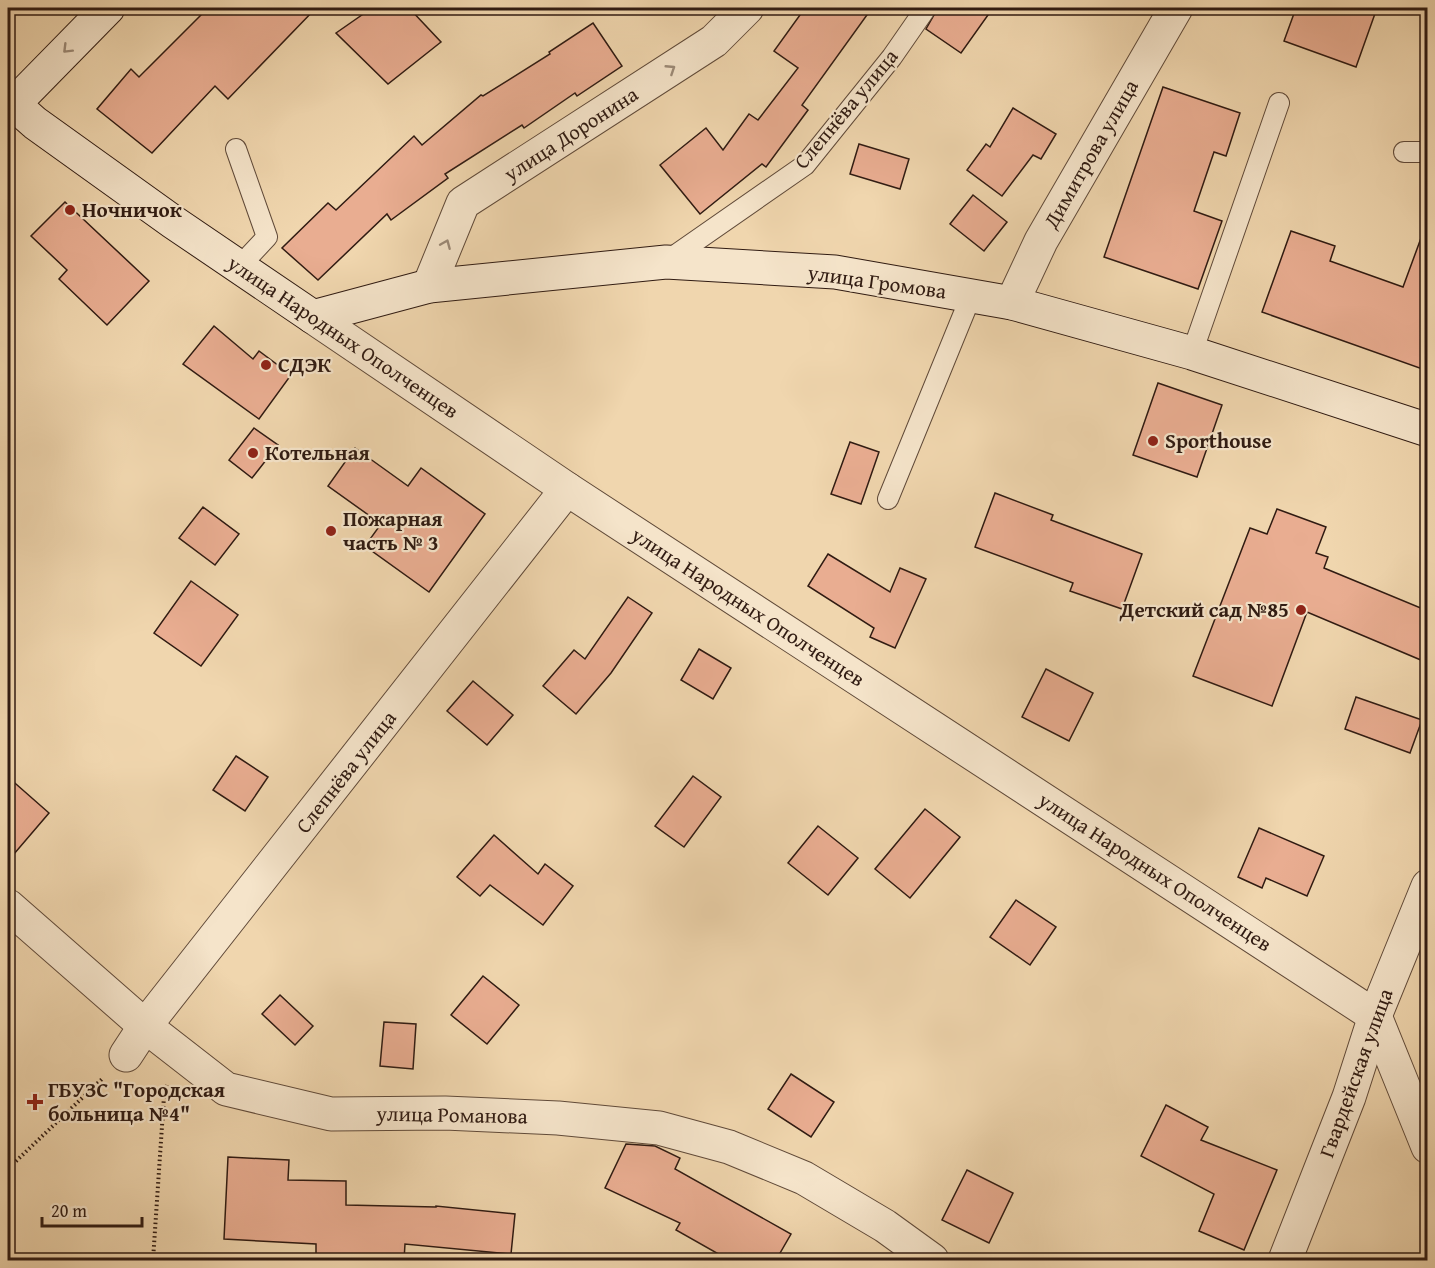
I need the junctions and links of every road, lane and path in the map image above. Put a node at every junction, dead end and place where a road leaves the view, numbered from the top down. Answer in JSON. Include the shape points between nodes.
{"nodes":[{"id":1,"x":108,"y":8,"type":"edge"},
{"id":2,"x":747,"y":8,"type":"edge"},
{"id":3,"x":926,"y":8,"type":"edge"},
{"id":4,"x":1176,"y":8,"type":"edge"},
{"id":5,"x":1279,"y":103,"type":"dead end"},
{"id":6,"x":9,"y":104,"type":"edge"},
{"id":7,"x":236,"y":149,"type":"dead end"},
{"id":8,"x":1404,"y":152,"type":"dead end"},
{"id":9,"x":1428,"y":152,"type":"edge"},
{"id":10,"x":666,"y":262,"type":"junction"},
{"id":11,"x":239,"y":267,"type":"junction"},
{"id":12,"x":429,"y":286,"type":"junction"},
{"id":13,"x":971,"y":296,"type":"junction"},
{"id":14,"x":1012,"y":303,"type":"junction"},
{"id":15,"x":313,"y":317,"type":"junction"},
{"id":16,"x":1192,"y":353,"type":"junction"},
{"id":17,"x":1428,"y":430,"type":"edge"},
{"id":18,"x":567,"y":489,"type":"junction"},
{"id":19,"x":888,"y":499,"type":"dead end"},
{"id":20,"x":1428,"y":886,"type":"edge"},
{"id":21,"x":8,"y":906,"type":"edge"},
{"id":22,"x":1375,"y":1016,"type":"junction"},
{"id":23,"x":145,"y":1026,"type":"junction"},
{"id":24,"x":175,"y":1049,"type":"junction"},
{"id":25,"x":126,"y":1055,"type":"joint"},
{"id":26,"x":1428,"y":1147,"type":"edge"},
{"id":27,"x":8,"y":1172,"type":"edge"},
{"id":28,"x":153,"y":1260,"type":"edge"},
{"id":29,"x":932,"y":1260,"type":"edge"},
{"id":30,"x":1285,"y":1260,"type":"edge"}],
"edges":[{"from":1,"to":6,"type":"street","one_way":true},
{"from":12,"to":2,"type":"street","name":"улица Доронина","one_way":true,"via":[[463,203],[714,40]]},
{"from":3,"to":10,"type":"lane","name":"Слепнёва улица","via":[[805,165]]},
{"from":4,"to":14,"type":"street","name":"Димитрова улица","via":[[1041,241]]},
{"from":5,"to":16,"type":"lane"},
{"from":6,"to":11,"type":"street","name":"улица Народных Ополченцев"},
{"from":7,"to":11,"type":"lane","via":[[267,237]]},
{"from":8,"to":9,"type":"lane"},
{"from":10,"to":12,"type":"street","name":"улица Громова"},
{"from":10,"to":13,"type":"street","name":"улица Громова","via":[[835,272]]},
{"from":11,"to":15,"type":"street","name":"улица Народных Ополченцев"},
{"from":12,"to":15,"type":"street","name":"улица Громова"},
{"from":13,"to":14,"type":"street","name":"улица Громова"},
{"from":13,"to":19,"type":"lane"},
{"from":14,"to":16,"type":"street","name":"улица Громова"},
{"from":15,"to":18,"type":"street","name":"улица Народных Ополченцев"},
{"from":16,"to":17,"type":"street","name":"улица Громова"},
{"from":18,"to":22,"type":"street","name":"улица Народных Ополченцев"},
{"from":18,"to":23,"type":"street","name":"Слепнёва улица"},
{"from":20,"to":22,"type":"street","name":"Гвардейская улица"},
{"from":21,"to":23,"type":"street","name":"улица Романова"},
{"from":22,"to":26,"type":"street"},
{"from":22,"to":30,"type":"street","name":"Гвардейская улица","via":[[1349,1097]]},
{"from":23,"to":24,"type":"street","name":"улица Романова"},
{"from":23,"to":25,"type":"street","name":"Слепнёва улица"},
{"from":24,"to":28,"type":"path","via":[[164,1096]]},
{"from":24,"to":29,"type":"street","name":"улица Романова","via":[[226,1089],[331,1114],[445,1113],[558,1118],[659,1128],[729,1147],[804,1178],[885,1226]]},
{"from":25,"to":27,"type":"path"}]}
